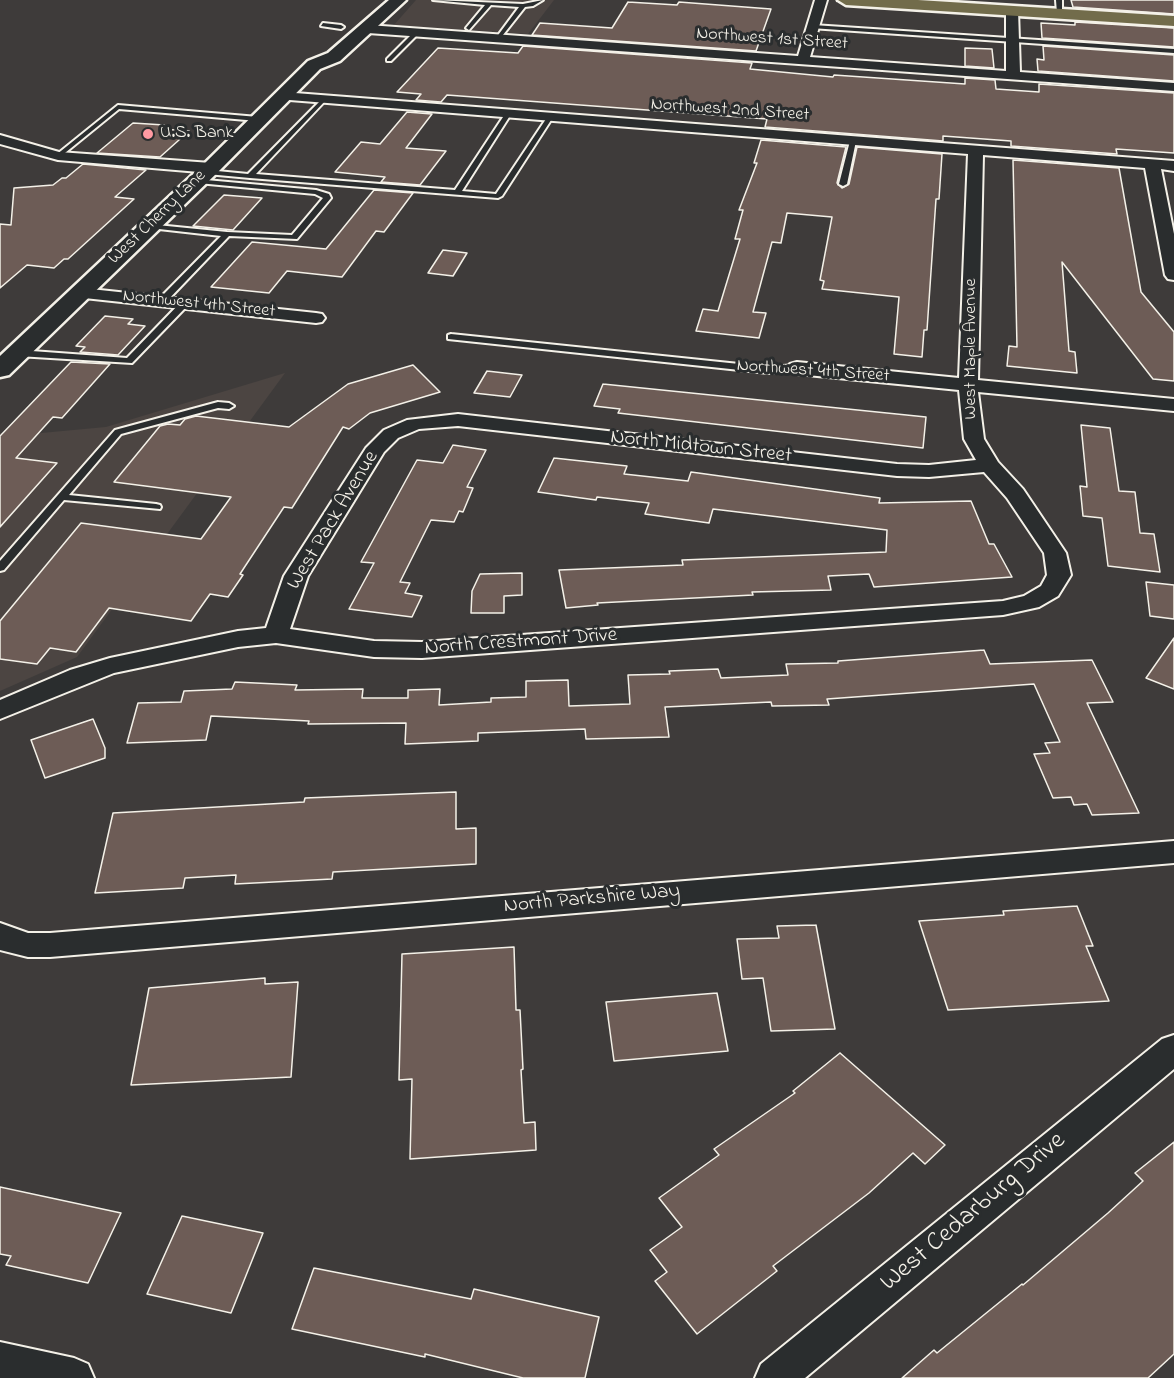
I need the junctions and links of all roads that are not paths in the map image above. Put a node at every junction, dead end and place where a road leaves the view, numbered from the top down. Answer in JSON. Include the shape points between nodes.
{"nodes":[{"id":1,"x":398,"y":0,"type":"edge"},
{"id":2,"x":436,"y":0,"type":"edge"},
{"id":3,"x":540,"y":0,"type":"edge"},
{"id":4,"x":820,"y":0,"type":"edge"},
{"id":5,"x":846,"y":0,"type":"edge"},
{"id":6,"x":503,"y":2,"type":"edge"},
{"id":7,"x":489,"y":4,"type":"junction"},
{"id":8,"x":969,"y":4,"type":"edge"},
{"id":9,"x":523,"y":6,"type":"junction"},
{"id":10,"x":1060,"y":7,"type":"edge"},
{"id":11,"x":1012,"y":10,"type":"junction"},
{"id":12,"x":1174,"y":21,"type":"edge"},
{"id":13,"x":345,"y":23,"type":"joint"},
{"id":14,"x":322,"y":26,"type":"dead end"},
{"id":15,"x":469,"y":27,"type":"dead end"},
{"id":16,"x":813,"y":27,"type":"junction"},
{"id":17,"x":368,"y":29,"type":"junction"},
{"id":18,"x":417,"y":32,"type":"junction"},
{"id":19,"x":499,"y":38,"type":"junction"},
{"id":20,"x":1012,"y":40,"type":"junction"},
{"id":21,"x":1174,"y":51,"type":"edge"},
{"id":22,"x":389,"y":60,"type":"dead end"},
{"id":23,"x":803,"y":60,"type":"junction"},
{"id":24,"x":314,"y":65,"type":"junction"},
{"id":25,"x":1013,"y":75,"type":"junction"},
{"id":26,"x":1174,"y":87,"type":"edge"},
{"id":27,"x":282,"y":96,"type":"junction"},
{"id":28,"x":324,"y":99,"type":"junction"},
{"id":29,"x":508,"y":114,"type":"junction"},
{"id":30,"x":550,"y":117,"type":"junction"},
{"id":31,"x":258,"y":119,"type":"junction"},
{"id":32,"x":0,"y":139,"type":"edge"},
{"id":33,"x":853,"y":141,"type":"junction"},
{"id":34,"x":976,"y":150,"type":"junction"},
{"id":35,"x":58,"y":156,"type":"junction"},
{"id":36,"x":1152,"y":164,"type":"junction"},
{"id":37,"x":1174,"y":166,"type":"edge"},
{"id":38,"x":205,"y":174,"type":"junction"},
{"id":39,"x":250,"y":176,"type":"junction"},
{"id":40,"x":843,"y":184,"type":"dead end"},
{"id":41,"x":457,"y":193,"type":"junction"},
{"id":42,"x":150,"y":226,"type":"junction"},
{"id":43,"x":227,"y":234,"type":"junction"},
{"id":44,"x":1174,"y":275,"type":"edge"},
{"id":45,"x":81,"y":293,"type":"junction"},
{"id":46,"x":162,"y":301,"type":"junction"},
{"id":47,"x":185,"y":303,"type":"junction"},
{"id":48,"x":316,"y":318,"type":"dead end"},
{"id":49,"x":451,"y":337,"type":"dead end"},
{"id":50,"x":18,"y":353,"type":"junction"},
{"id":51,"x":797,"y":368,"type":"joint"},
{"id":52,"x":0,"y":370,"type":"edge"},
{"id":53,"x":968,"y":385,"type":"junction"},
{"id":54,"x":1174,"y":405,"type":"edge"},
{"id":55,"x":229,"y":406,"type":"dead end"},
{"id":56,"x":414,"y":424,"type":"joint"},
{"id":57,"x":989,"y":465,"type":"junction"},
{"id":58,"x":62,"y":497,"type":"junction"},
{"id":59,"x":156,"y":507,"type":"dead end"},
{"id":60,"x":0,"y":552,"type":"edge"},
{"id":61,"x":13,"y":553,"type":"junction"},
{"id":62,"x":0,"y":568,"type":"edge"},
{"id":63,"x":1050,"y":591,"type":"joint"},
{"id":64,"x":276,"y":636,"type":"junction"},
{"id":65,"x":0,"y":710,"type":"edge"},
{"id":66,"x":1174,"y":852,"type":"edge"},
{"id":67,"x":5,"y":938,"type":"edge"},
{"id":68,"x":1174,"y":1049,"type":"edge"},
{"id":69,"x":0,"y":1361,"type":"edge"},
{"id":70,"x":74,"y":1378,"type":"edge"},
{"id":71,"x":775,"y":1378,"type":"edge"}],
"edges":[{"from":1,"to":17,"type":"main road","name":"West Cherry Lane"},
{"from":2,"to":7,"type":"lane"},
{"from":3,"to":9,"type":"lane"},
{"from":4,"to":16,"type":"street"},
{"from":5,"to":8,"type":"main road"},
{"from":6,"to":7,"type":"lane"},
{"from":6,"to":9,"type":"lane"},
{"from":7,"to":15,"type":"lane"},
{"from":8,"to":11,"type":"main road"},
{"from":9,"to":19,"type":"lane"},
{"from":10,"to":11,"type":"main road"},
{"from":10,"to":12,"type":"main road"},
{"from":11,"to":20,"type":"street"},
{"from":13,"to":14,"type":"lane"},
{"from":13,"to":24,"type":"main road","name":"West Cherry Lane","via":[[310,56]]},
{"from":16,"to":20,"type":"lane"},
{"from":16,"to":23,"type":"street"},
{"from":17,"to":18,"type":"street","name":"Northwest 1st Street"},
{"from":17,"to":24,"type":"main road","name":"West Cherry Lane","via":[[334,57]]},
{"from":18,"to":19,"type":"street","name":"Northwest 1st Street"},
{"from":18,"to":22,"type":"lane"},
{"from":19,"to":23,"type":"street","name":"Northwest 1st Street"},
{"from":20,"to":21,"type":"lane"},
{"from":20,"to":25,"type":"street"},
{"from":23,"to":25,"type":"street","name":"Northwest 1st Street"},
{"from":24,"to":27,"type":"main road","name":"West Cherry Lane"},
{"from":25,"to":26,"type":"street","name":"Northwest 1st Street"},
{"from":27,"to":28,"type":"street","name":"Northwest 2nd Street"},
{"from":27,"to":31,"type":"main road","name":"West Cherry Lane"},
{"from":28,"to":29,"type":"street","name":"Northwest 2nd Street"},
{"from":28,"to":39,"type":"lane"},
{"from":29,"to":30,"type":"street","name":"Northwest 2nd Street"},
{"from":29,"to":41,"type":"lane"},
{"from":30,"to":33,"type":"street","name":"Northwest 2nd Street"},
{"from":30,"to":41,"type":"lane","via":[[498,196]]},
{"from":31,"to":35,"type":"lane","via":[[118,107]]},
{"from":31,"to":38,"type":"main road","name":"West Cherry Lane"},
{"from":32,"to":35,"type":"street"},
{"from":33,"to":34,"type":"street","name":"Northwest 2nd Street"},
{"from":33,"to":40,"type":"lane"},
{"from":34,"to":36,"type":"street","name":"Northwest 2nd Street"},
{"from":34,"to":53,"type":"street","name":"West Maple Avenue"},
{"from":35,"to":38,"type":"street"},
{"from":36,"to":37,"type":"street","name":"Northwest 2nd Street"},
{"from":36,"to":44,"type":"street"},
{"from":38,"to":39,"type":"lane"},
{"from":38,"to":42,"type":"main road","name":"West Cherry Lane"},
{"from":38,"to":43,"type":"lane","via":[[327,196],[294,237]]},
{"from":39,"to":41,"type":"lane"},
{"from":42,"to":43,"type":"lane"},
{"from":42,"to":45,"type":"main road","name":"West Cherry Lane"},
{"from":43,"to":46,"type":"lane"},
{"from":45,"to":46,"type":"street","name":"Northwest 4th Street"},
{"from":45,"to":50,"type":"main road","name":"West Cherry Lane"},
{"from":46,"to":47,"type":"street","name":"Northwest 4th Street"},
{"from":47,"to":48,"type":"street","name":"Northwest 4th Street"},
{"from":47,"to":50,"type":"lane","via":[[129,361]]},
{"from":49,"to":51,"type":"lane","name":"Northwest 4th Street","via":[[768,370]]},
{"from":50,"to":52,"type":"main road","name":"West Cherry Lane"},
{"from":51,"to":53,"type":"street","name":"Northwest 4th Street"},
{"from":53,"to":54,"type":"street","name":"Northwest 4th Street"},
{"from":53,"to":57,"type":"street","name":"West Maple Avenue","via":[[972,432]]},
{"from":55,"to":58,"type":"lane","via":[[218,405],[118,432]]},
{"from":56,"to":57,"type":"street","name":"North Midtown Street","via":[[458,420],[897,470]]},
{"from":56,"to":64,"type":"street","name":"West Pack Avenue","via":[[392,434],[376,448],[296,576]]},
{"from":57,"to":63,"type":"street","name":"West Maple Avenue","via":[[1015,494],[1055,553],[1059,575]]},
{"from":58,"to":59,"type":"lane"},
{"from":58,"to":61,"type":"lane"},
{"from":60,"to":61,"type":"lane"},
{"from":61,"to":62,"type":"lane"},
{"from":63,"to":64,"type":"street","name":"North Crestmont Drive","via":[[1031,602],[1003,608],[422,650],[374,649]]},
{"from":64,"to":65,"type":"street","name":"North Crestmont Drive","via":[[238,639],[110,666]]},
{"from":66,"to":67,"type":"street","name":"North Parkshire Way","via":[[50,945],[28,945]]},
{"from":68,"to":71,"type":"street","name":"West Cedarburg Drive"},
{"from":69,"to":70,"type":"street"}]}
